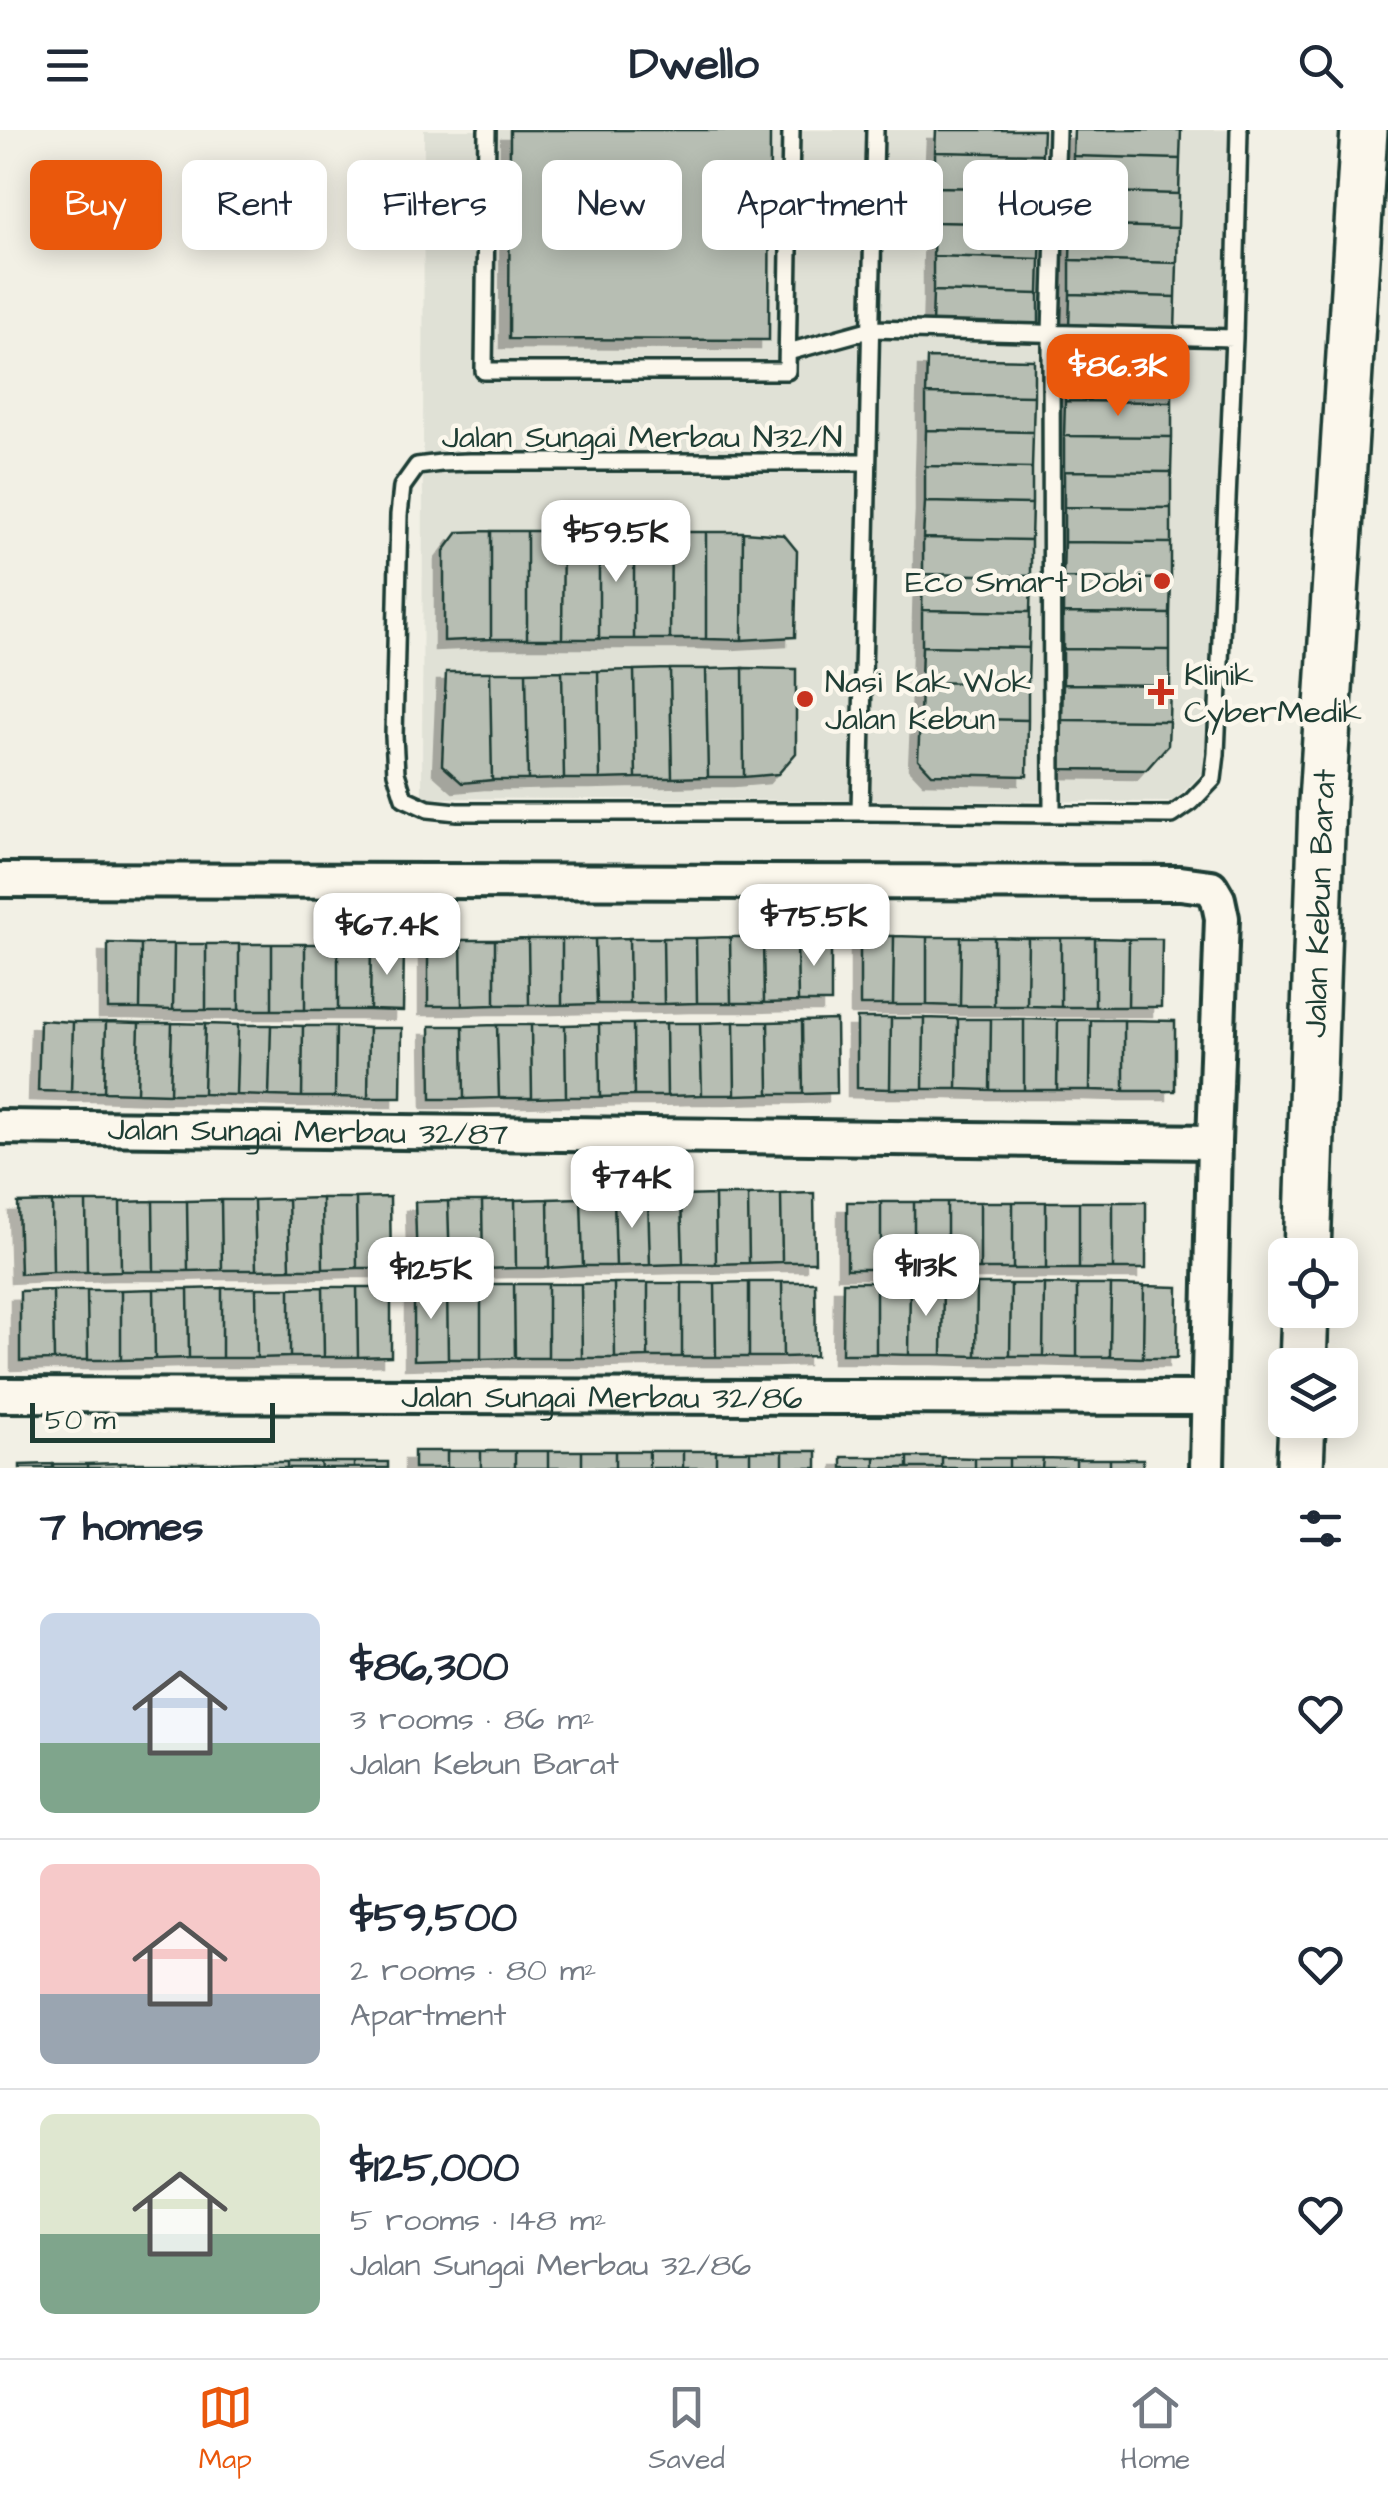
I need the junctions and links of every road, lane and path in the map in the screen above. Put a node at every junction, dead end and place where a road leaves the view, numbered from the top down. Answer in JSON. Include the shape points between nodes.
{"nodes":[{"id":1,"x":487,"y":130,"type":"edge"},
{"id":2,"x":791,"y":130,"type":"edge"},
{"id":3,"x":875,"y":130,"type":"edge"},
{"id":4,"x":1057,"y":130,"type":"edge"},
{"id":5,"x":1239,"y":130,"type":"edge"},
{"id":6,"x":1365,"y":130,"type":"edge"},
{"id":7,"x":872,"y":329,"type":"junction"},
{"id":8,"x":1051,"y":333,"type":"junction"},
{"id":9,"x":1234,"y":338,"type":"junction"},
{"id":10,"x":788,"y":352,"type":"junction"},
{"id":11,"x":866,"y":462,"type":"junction"},
{"id":12,"x":860,"y":812,"type":"junction"},
{"id":13,"x":1052,"y":814,"type":"junction"},
{"id":14,"x":0,"y":880,"type":"edge"},
{"id":15,"x":0,"y":1127,"type":"edge"},
{"id":16,"x":1214,"y":1142,"type":"junction"},
{"id":17,"x":1308,"y":1238,"type":"edge"},
{"id":18,"x":0,"y":1396,"type":"edge"},
{"id":19,"x":1207,"y":1398,"type":"junction"},
{"id":20,"x":1301,"y":1438,"type":"edge"},
{"id":21,"x":1206,"y":1468,"type":"edge"},
{"id":22,"x":1300,"y":1468,"type":"edge"}],
"edges":[{"from":1,"to":10,"type":"lane","via":[[484,371],[787,371]]},
{"from":2,"to":10,"type":"lane"},
{"from":3,"to":7,"type":"lane"},
{"from":4,"to":8,"type":"lane"},
{"from":5,"to":9,"type":"lane"},
{"from":6,"to":17,"type":"main road","name":"Jalan Kebun Barat","via":[[1322,802]]},
{"from":7,"to":8,"type":"lane"},
{"from":7,"to":10,"type":"lane"},
{"from":7,"to":11,"type":"lane"},
{"from":8,"to":9,"type":"lane"},
{"from":8,"to":13,"type":"lane"},
{"from":9,"to":13,"type":"lane","via":[[1213,780],[1172,815]]},
{"from":11,"to":12,"type":"lane"},
{"from":11,"to":12,"type":"lane","name":"Jalan Sungai Merbau N32/N","via":[[417,466],[402,487],[399,516],[394,736],[404,798],[428,809]]},
{"from":12,"to":13,"type":"lane"},
{"from":14,"to":16,"type":"street","via":[[1212,887],[1222,918]]},
{"from":15,"to":16,"type":"street","name":"Jalan Sungai Merbau 32/87"},
{"from":16,"to":19,"type":"street"},
{"from":18,"to":19,"type":"street","name":"Jalan Sungai Merbau 32/86"},
{"from":19,"to":21,"type":"street"},
{"from":20,"to":22,"type":"main road"}]}
